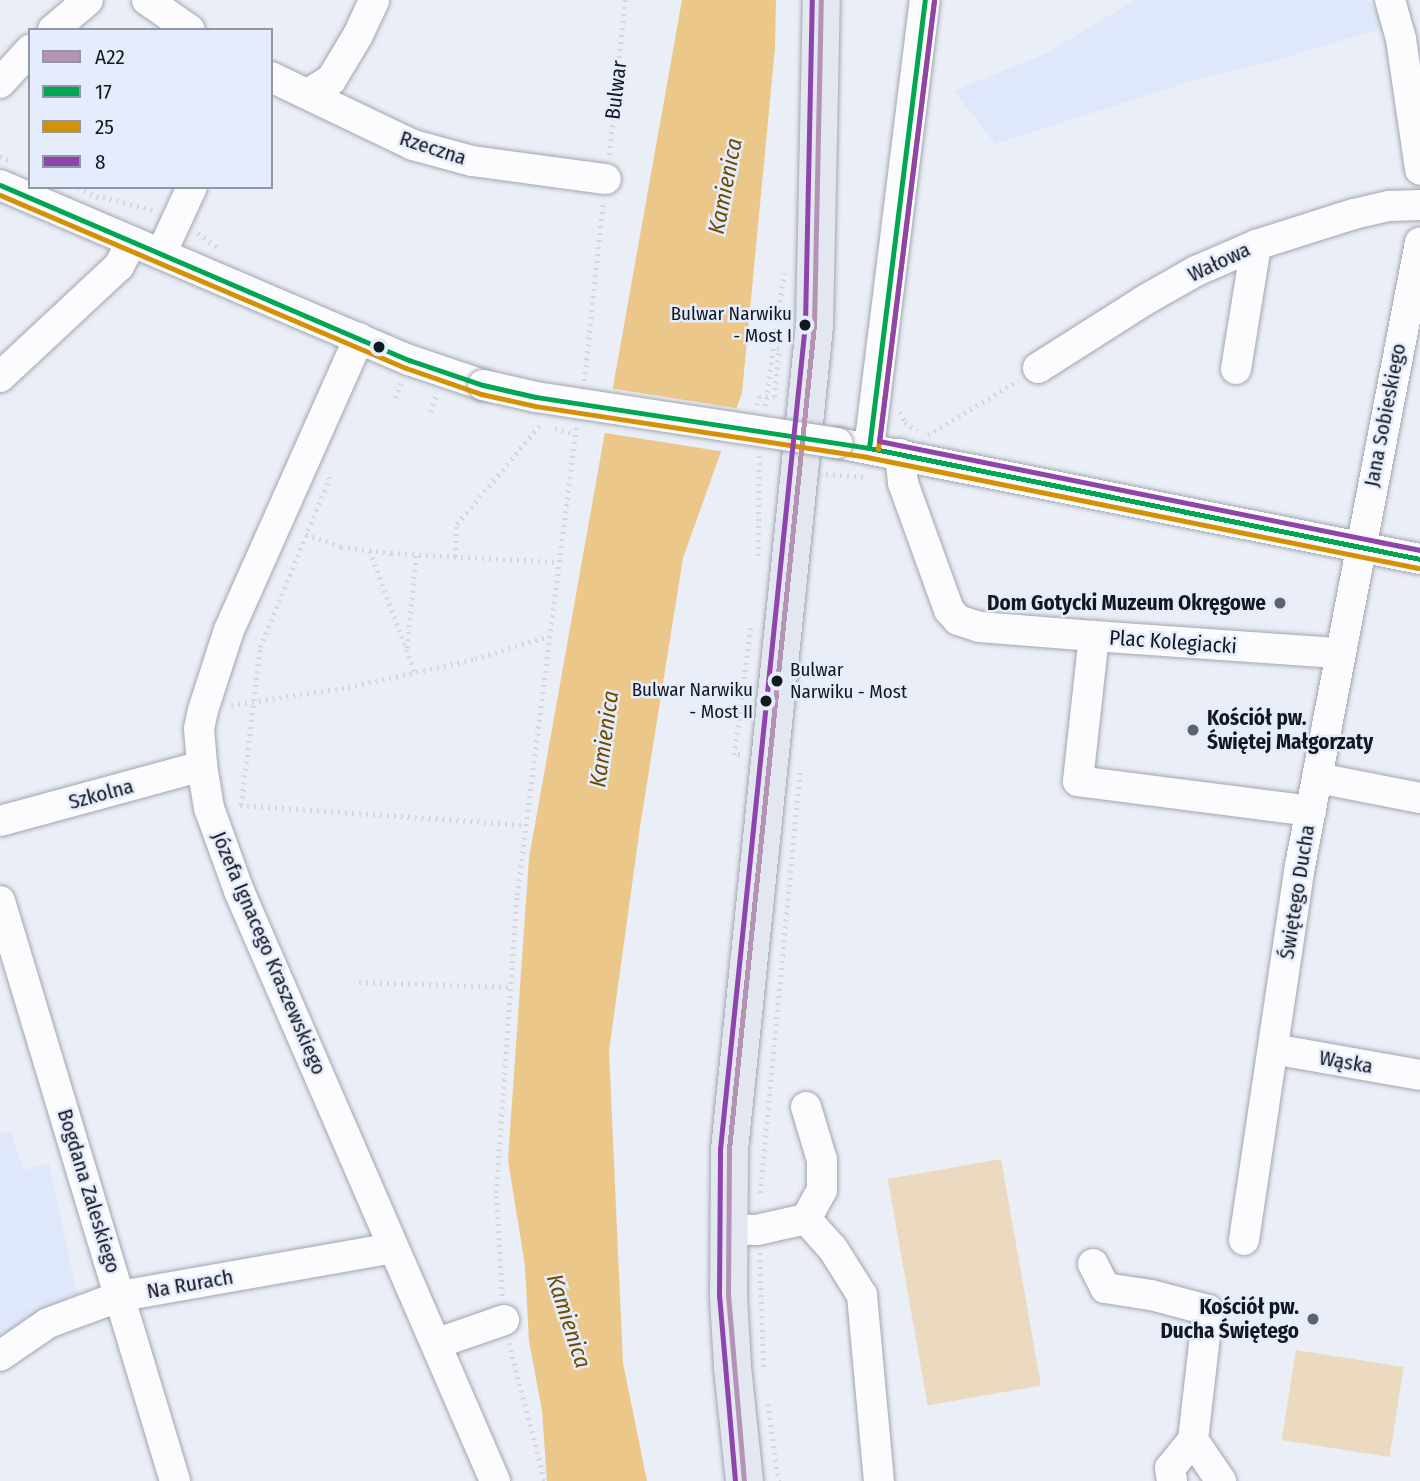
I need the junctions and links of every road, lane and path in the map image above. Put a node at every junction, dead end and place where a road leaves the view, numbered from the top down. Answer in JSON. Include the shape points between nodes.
{"nodes":[{"id":1,"x":88,"y":0,"type":"edge"},
{"id":2,"x":148,"y":0,"type":"edge"},
{"id":3,"x":374,"y":0,"type":"edge"},
{"id":4,"x":625,"y":0,"type":"edge"},
{"id":5,"x":821,"y":0,"type":"edge"},
{"id":6,"x":925,"y":0,"type":"edge"},
{"id":7,"x":1397,"y":1,"type":"edge"},
{"id":8,"x":56,"y":28,"type":"edge"},
{"id":9,"x":187,"y":28,"type":"edge"},
{"id":10,"x":28,"y":52,"type":"edge"},
{"id":11,"x":273,"y":78,"type":"edge"},
{"id":12,"x":0,"y":83,"type":"edge"},
{"id":13,"x":309,"y":93,"type":"junction"},
{"id":14,"x":1420,"y":170,"type":"edge"},
{"id":15,"x":606,"y":179,"type":"junction"},
{"id":16,"x":0,"y":185,"type":"edge"},
{"id":17,"x":191,"y":189,"type":"edge"},
{"id":18,"x":103,"y":197,"type":"dead end"},
{"id":19,"x":1420,"y":205,"type":"edge"},
{"id":20,"x":177,"y":223,"type":"junction"},
{"id":21,"x":132,"y":242,"type":"junction"},
{"id":22,"x":1420,"y":242,"type":"edge"},
{"id":23,"x":1256,"y":245,"type":"junction"},
{"id":24,"x":161,"y":254,"type":"junction"},
{"id":25,"x":359,"y":338,"type":"junction"},
{"id":26,"x":772,"y":348,"type":"dead end"},
{"id":27,"x":1038,"y":368,"type":"joint"},
{"id":28,"x":1236,"y":369,"type":"dead end"},
{"id":29,"x":0,"y":377,"type":"edge"},
{"id":30,"x":439,"y":388,"type":"dead end"},
{"id":31,"x":583,"y":390,"type":"dead end"},
{"id":32,"x":775,"y":409,"type":"dead end"},
{"id":33,"x":430,"y":412,"type":"dead end"},
{"id":34,"x":577,"y":423,"type":"dead end"},
{"id":35,"x":542,"y":424,"type":"dead end"},
{"id":36,"x":935,"y":431,"type":"dead end"},
{"id":37,"x":869,"y":448,"type":"junction"},
{"id":38,"x":900,"y":454,"type":"junction"},
{"id":39,"x":877,"y":478,"type":"dead end"},
{"id":40,"x":825,"y":487,"type":"dead end"},
{"id":41,"x":306,"y":534,"type":"dead end"},
{"id":42,"x":1359,"y":546,"type":"junction"},
{"id":43,"x":370,"y":551,"type":"junction"},
{"id":44,"x":416,"y":555,"type":"junction"},
{"id":45,"x":456,"y":557,"type":"junction"},
{"id":46,"x":1420,"y":559,"type":"edge"},
{"id":47,"x":558,"y":562,"type":"junction"},
{"id":48,"x":549,"y":636,"type":"junction"},
{"id":49,"x":1094,"y":636,"type":"junction"},
{"id":50,"x":406,"y":649,"type":"junction"},
{"id":51,"x":1339,"y":653,"type":"junction"},
{"id":52,"x":415,"y":672,"type":"junction"},
{"id":53,"x":253,"y":702,"type":"junction"},
{"id":54,"x":203,"y":710,"type":"junction"},
{"id":55,"x":202,"y":766,"type":"junction"},
{"id":56,"x":1318,"y":778,"type":"junction"},
{"id":57,"x":1420,"y":797,"type":"edge"},
{"id":58,"x":241,"y":805,"type":"junction"},
{"id":59,"x":209,"y":808,"type":"junction"},
{"id":60,"x":1311,"y":811,"type":"junction"},
{"id":61,"x":0,"y":821,"type":"edge"},
{"id":62,"x":526,"y":825,"type":"junction"},
{"id":63,"x":0,"y":901,"type":"edge"},
{"id":64,"x":359,"y":982,"type":"dead end"},
{"id":65,"x":511,"y":986,"type":"junction"},
{"id":66,"x":1273,"y":1049,"type":"junction"},
{"id":67,"x":1420,"y":1075,"type":"edge"},
{"id":68,"x":806,"y":1107,"type":"dead end"},
{"id":69,"x":806,"y":1219,"type":"junction"},
{"id":70,"x":742,"y":1229,"type":"junction"},
{"id":71,"x":1244,"y":1240,"type":"dead end"},
{"id":72,"x":392,"y":1248,"type":"junction"},
{"id":73,"x":1093,"y":1264,"type":"dead end"},
{"id":74,"x":121,"y":1296,"type":"junction"},
{"id":75,"x":504,"y":1320,"type":"junction"},
{"id":76,"x":438,"y":1343,"type":"junction"},
{"id":77,"x":0,"y":1356,"type":"edge"},
{"id":78,"x":765,"y":1377,"type":"dead end"},
{"id":79,"x":766,"y":1390,"type":"dead end"},
{"id":80,"x":1193,"y":1440,"type":"junction"},
{"id":81,"x":175,"y":1481,"type":"edge"},
{"id":82,"x":495,"y":1481,"type":"edge"},
{"id":83,"x":545,"y":1481,"type":"edge"},
{"id":84,"x":744,"y":1481,"type":"edge"},
{"id":85,"x":779,"y":1481,"type":"edge"},
{"id":86,"x":879,"y":1481,"type":"edge"},
{"id":87,"x":1172,"y":1481,"type":"edge"},
{"id":88,"x":1221,"y":1481,"type":"edge"}],
"edges":[{"from":1,"to":8,"type":"street"},
{"from":2,"to":9,"type":"street"},
{"from":3,"to":13,"type":"street","via":[[331,80]]},
{"from":4,"to":15,"type":"path","name":"Bulwar"},
{"from":5,"to":70,"type":"main road","via":[[814,325],[729,1149]]},
{"from":6,"to":37,"type":"street"},
{"from":7,"to":14,"type":"street"},
{"from":10,"to":12,"type":"street"},
{"from":11,"to":13,"type":"street","name":"Rzeczna"},
{"from":13,"to":15,"type":"street","name":"Rzeczna","via":[[413,145],[472,162]]},
{"from":15,"to":31,"type":"path","name":"Bulwar"},
{"from":16,"to":21,"type":"street"},
{"from":17,"to":20,"type":"street"},
{"from":18,"to":20,"type":"path","via":[[154,210]]},
{"from":19,"to":23,"type":"street","name":"Wałowa","via":[[1354,214]]},
{"from":20,"to":24,"type":"street"},
{"from":21,"to":24,"type":"street"},
{"from":21,"to":29,"type":"street","via":[[119,266]]},
{"from":22,"to":42,"type":"street","name":"Jana Sobieskiego"},
{"from":23,"to":27,"type":"street","name":"Wałowa","via":[[1145,299]]},
{"from":23,"to":28,"type":"street"},
{"from":24,"to":25,"type":"street"},
{"from":25,"to":37,"type":"street","bridge":true,"via":[[483,385],[536,397]]},
{"from":25,"to":54,"type":"street","name":"Józefa Ignacego Kraszewskiego","via":[[229,630]]},
{"from":26,"to":32,"type":"path","via":[[779,349],[774,397],[759,396],[757,405]]},
{"from":27,"to":36,"type":"path"},
{"from":30,"to":33,"type":"path"},
{"from":34,"to":47,"type":"path"},
{"from":35,"to":45,"type":"path","via":[[457,524]]},
{"from":37,"to":38,"type":"street"},
{"from":38,"to":42,"type":"street"},
{"from":38,"to":49,"type":"street","via":[[903,483],[949,610],[958,620],[979,627]]},
{"from":39,"to":40,"type":"path","via":[[827,473]]},
{"from":41,"to":43,"type":"path","via":[[341,547]]},
{"from":42,"to":46,"type":"street"},
{"from":42,"to":51,"type":"street","name":"Świętego Ducha"},
{"from":43,"to":44,"type":"path"},
{"from":43,"to":50,"type":"path"},
{"from":44,"to":45,"type":"path"},
{"from":44,"to":50,"type":"path"},
{"from":45,"to":47,"type":"path"},
{"from":47,"to":48,"type":"path"},
{"from":48,"to":52,"type":"path"},
{"from":48,"to":62,"type":"path"},
{"from":49,"to":51,"type":"street","name":"Plac Kolegiacki"},
{"from":49,"to":60,"type":"street","name":"Plac Kolegiacki","via":[[1078,781]]},
{"from":50,"to":52,"type":"path"},
{"from":51,"to":56,"type":"street","name":"Świętego Ducha"},
{"from":52,"to":53,"type":"path"},
{"from":53,"to":54,"type":"path"},
{"from":53,"to":58,"type":"path"},
{"from":54,"to":55,"type":"street","name":"Józefa Ignacego Kraszewskiego"},
{"from":55,"to":59,"type":"street","name":"Józefa Ignacego Kraszewskiego"},
{"from":55,"to":61,"type":"street","name":"Szkolna"},
{"from":56,"to":57,"type":"street"},
{"from":56,"to":60,"type":"street","name":"Świętego Ducha"},
{"from":58,"to":59,"type":"path"},
{"from":58,"to":62,"type":"path"},
{"from":59,"to":72,"type":"street","name":"Józefa Ignacego Kraszewskiego","via":[[239,891]]},
{"from":60,"to":66,"type":"street","name":"Świętego Ducha"},
{"from":62,"to":65,"type":"path"},
{"from":63,"to":74,"type":"street","name":"Bogdana Zaleskiego"},
{"from":64,"to":65,"type":"path"},
{"from":65,"to":75,"type":"path","via":[[496,1193]]},
{"from":66,"to":67,"type":"street","name":"Wąska"},
{"from":66,"to":71,"type":"street","name":"Świętego Ducha"},
{"from":68,"to":69,"type":"street","via":[[822,1160],[822,1190]]},
{"from":69,"to":70,"type":"street"},
{"from":69,"to":86,"type":"street","via":[[833,1248],[862,1295]]},
{"from":70,"to":78,"type":"path","via":[[762,1271]]},
{"from":70,"to":84,"type":"main road","via":[[732,1366]]},
{"from":72,"to":74,"type":"street","name":"Na Rurach"},
{"from":72,"to":76,"type":"street","name":"Józefa Ignacego Kraszewskiego"},
{"from":73,"to":80,"type":"street","via":[[1105,1288],[1208,1310]]},
{"from":74,"to":77,"type":"street","name":"Na Rurach","via":[[48,1323]]},
{"from":74,"to":81,"type":"street","name":"Bogdana Zaleskiego"},
{"from":75,"to":76,"type":"street"},
{"from":75,"to":83,"type":"path"},
{"from":76,"to":82,"type":"street","name":"Józefa Ignacego Kraszewskiego"},
{"from":79,"to":85,"type":"path"},
{"from":80,"to":87,"type":"street","via":[[1170,1468]]},
{"from":80,"to":88,"type":"street"}]}
